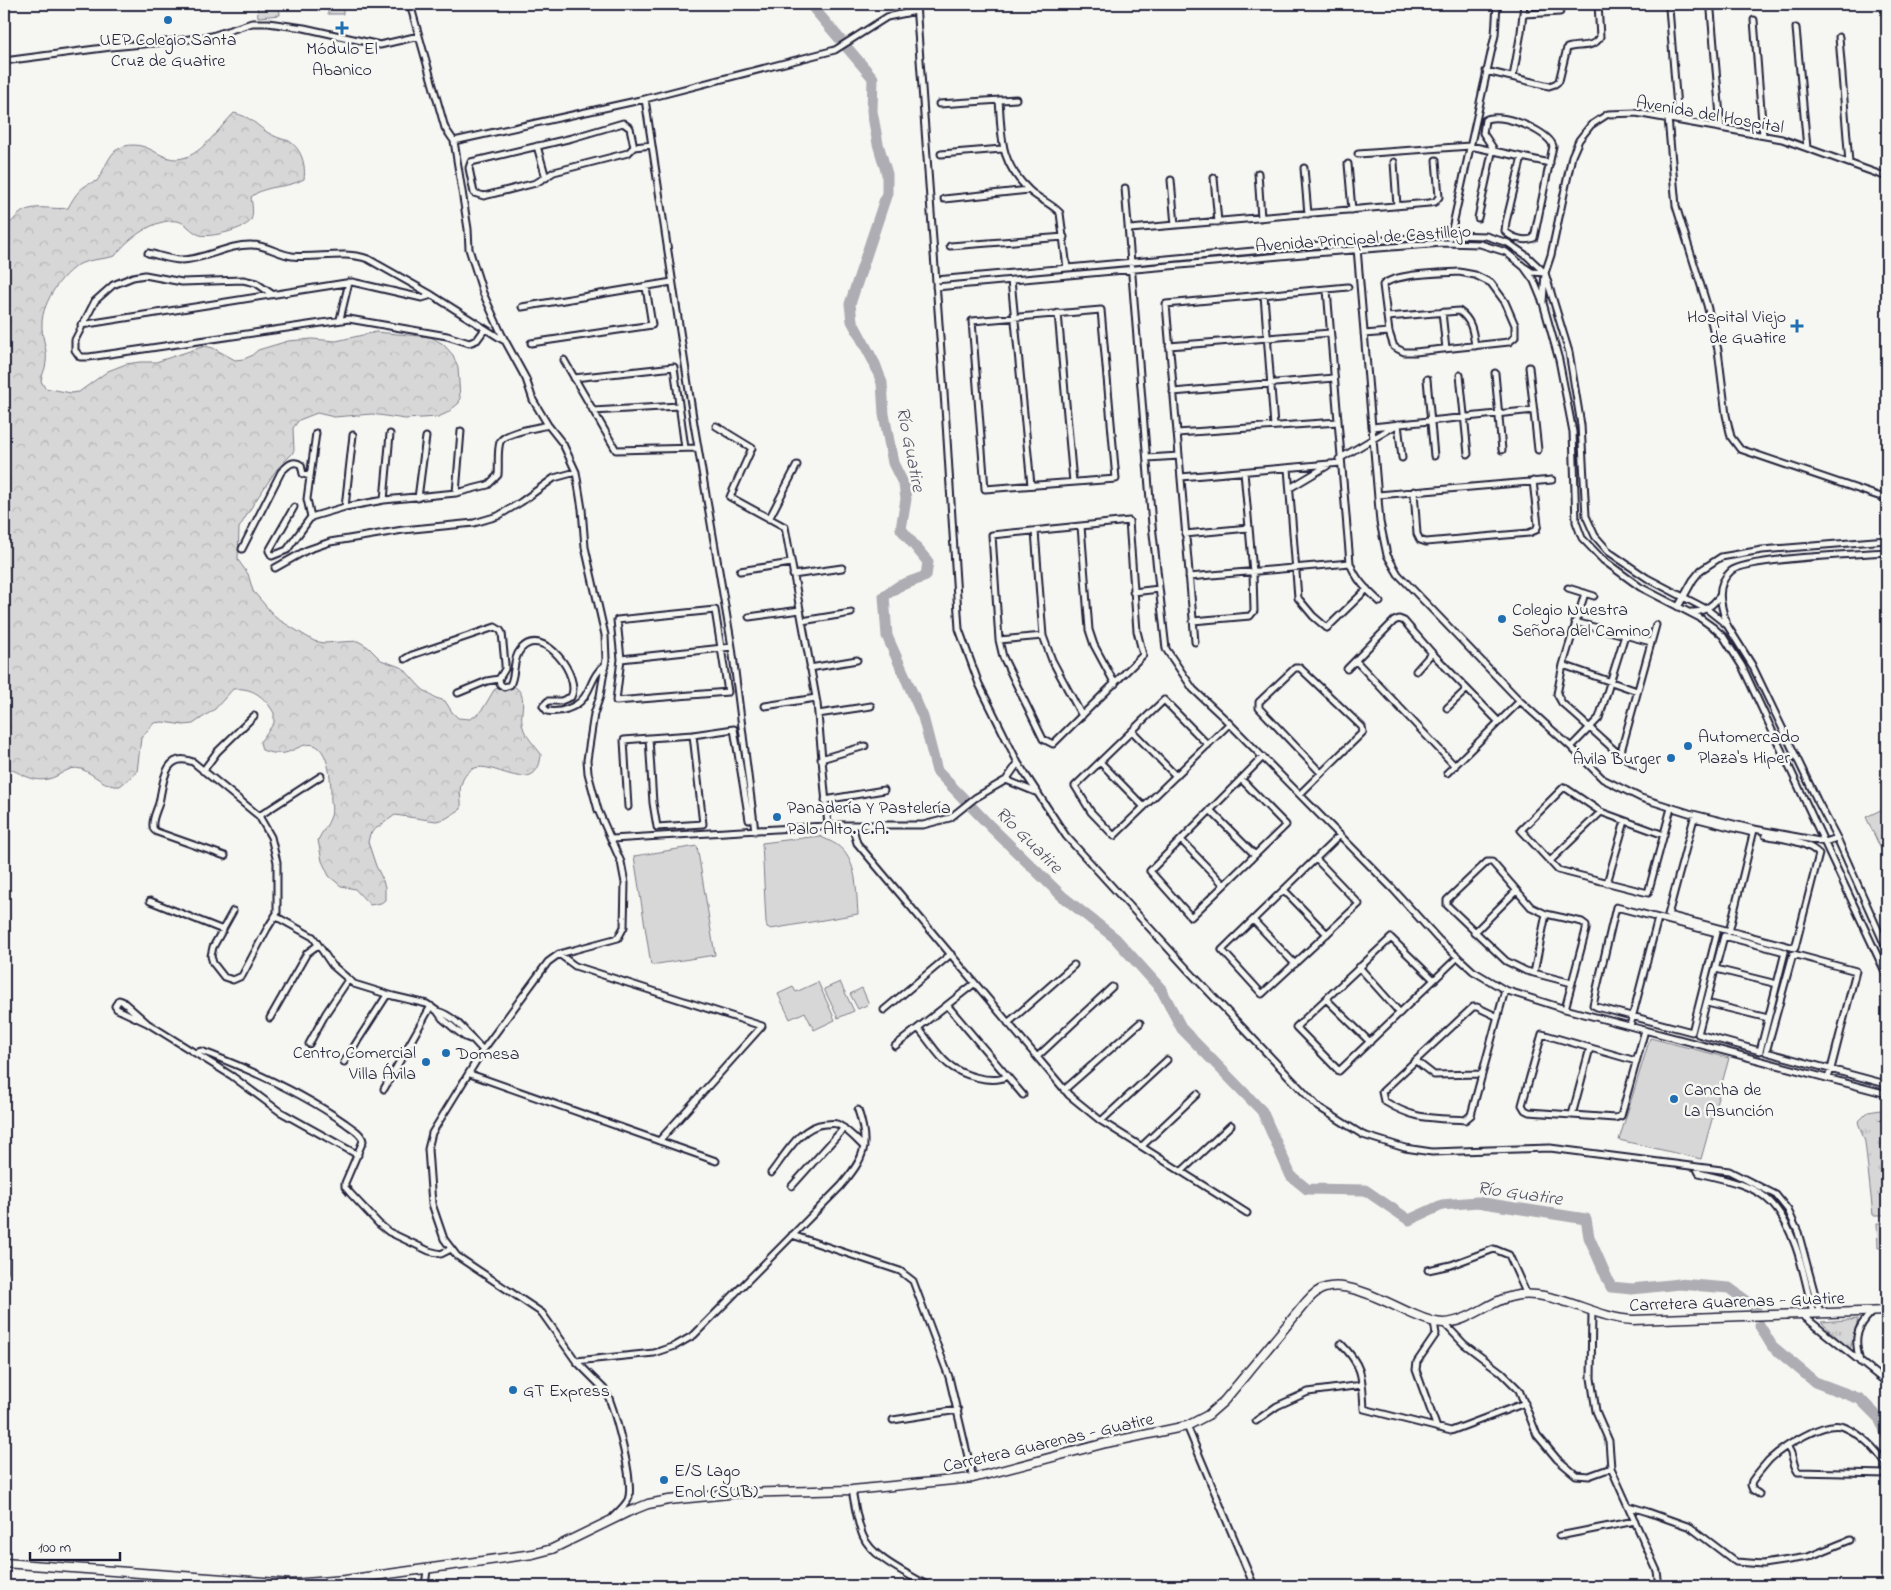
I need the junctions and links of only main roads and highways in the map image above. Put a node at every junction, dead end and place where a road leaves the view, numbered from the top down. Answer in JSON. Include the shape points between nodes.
{"nodes":[{"id":1,"x":1887,"y":1311,"type":"edge"},
{"id":2,"x":4,"y":1563,"type":"edge"}],
"edges":[{"from":1,"to":2,"type":"main road","name":"Carretera Guarenas - Guatire","via":[[1633,1320],[1592,1312],[1548,1297],[1526,1295],[1509,1297],[1467,1317],[1444,1323],[1434,1322],[1356,1290],[1338,1286],[1323,1288],[1307,1301],[1224,1401],[1188,1426],[1106,1443],[973,1478],[852,1490],[687,1497],[648,1504],[552,1549],[533,1554],[345,1580],[290,1584]]}]}
